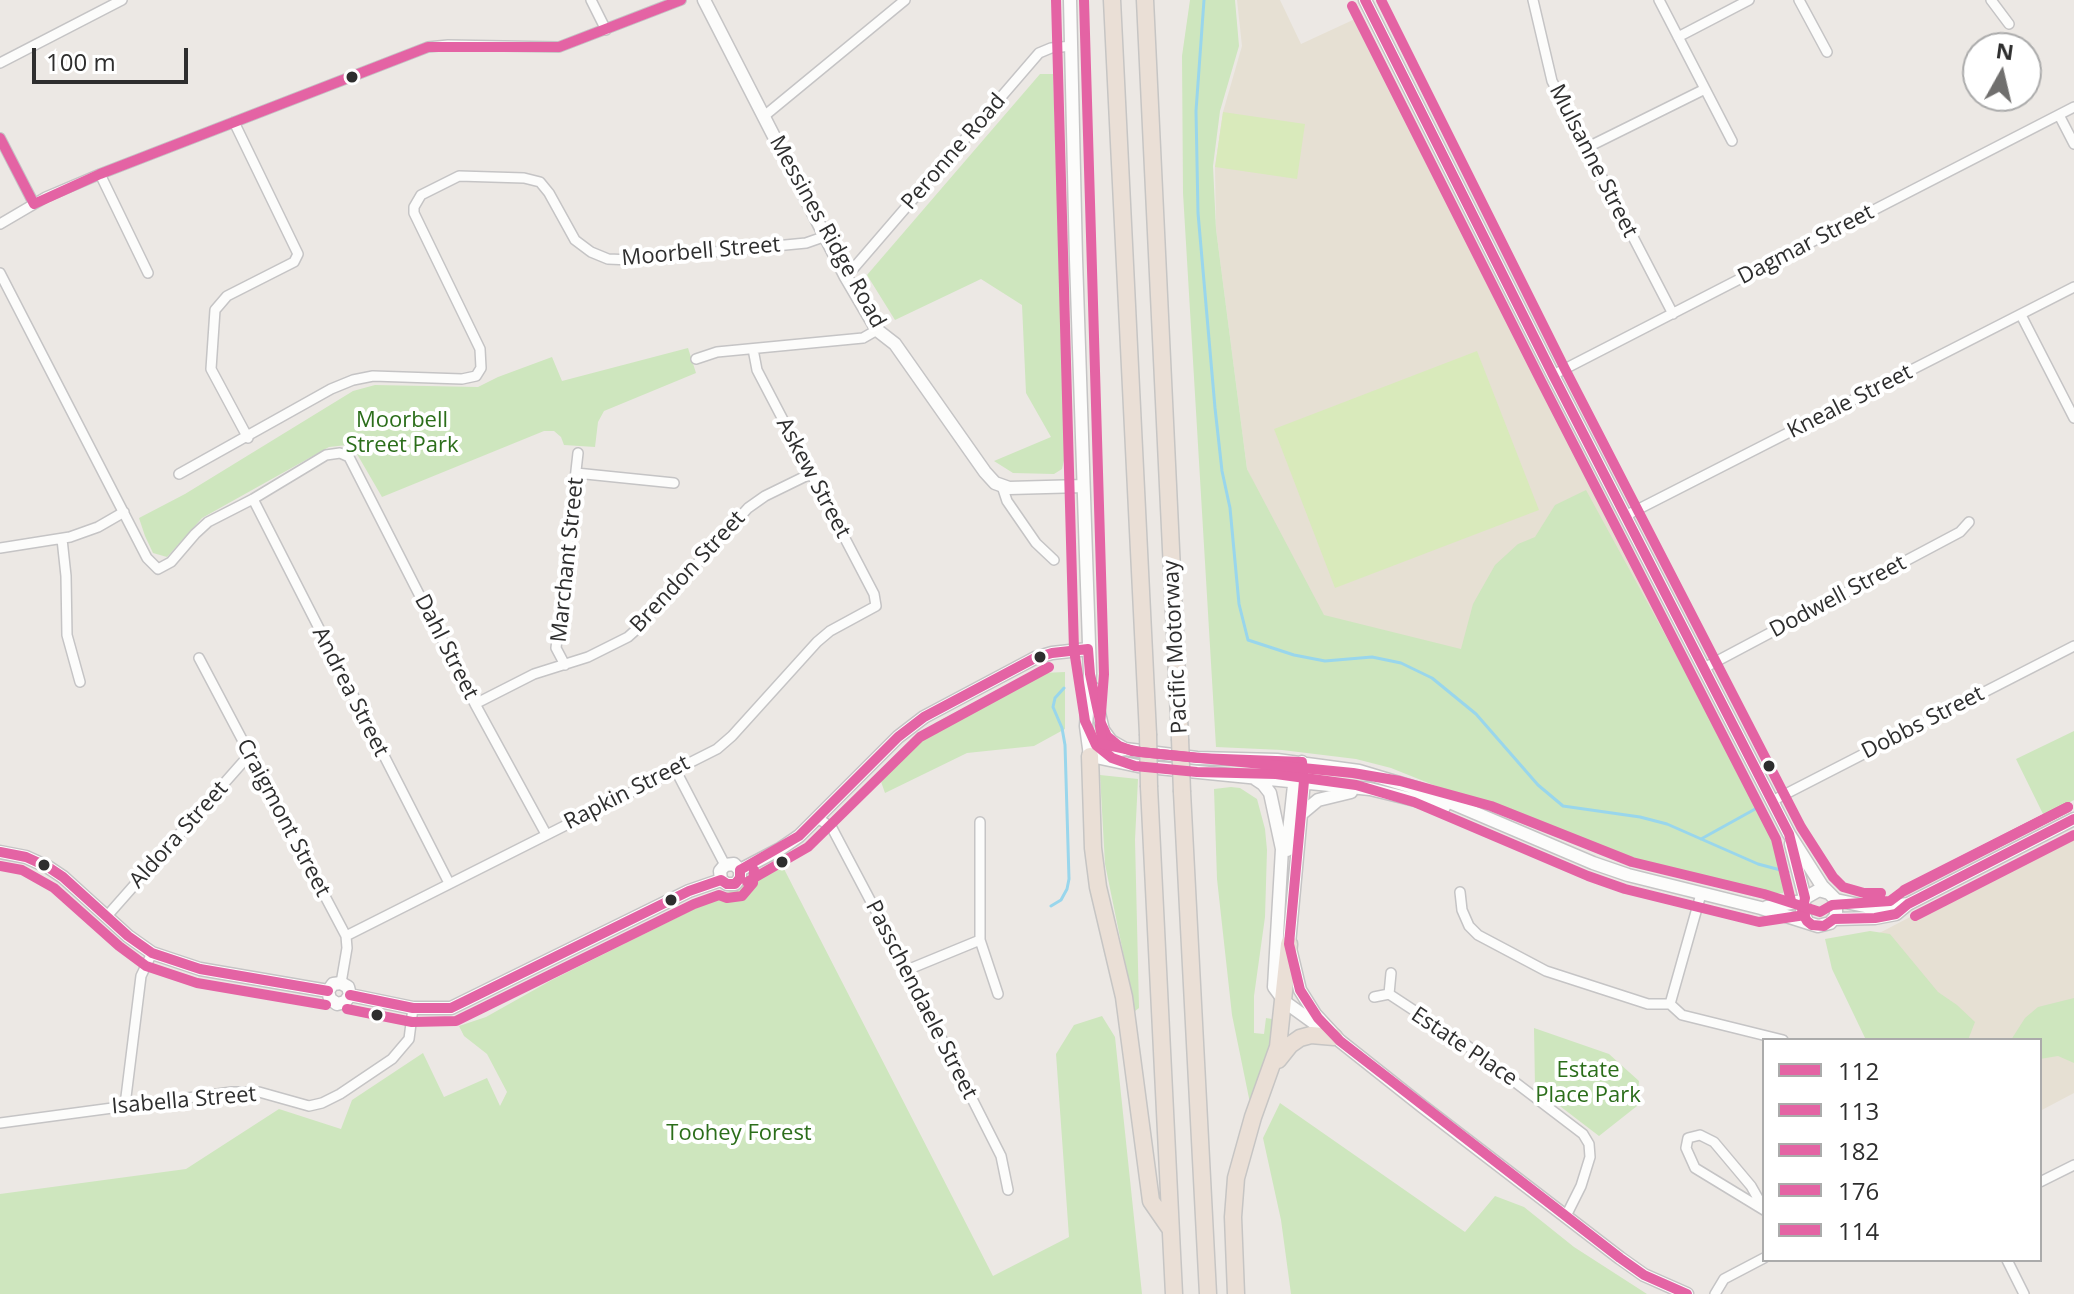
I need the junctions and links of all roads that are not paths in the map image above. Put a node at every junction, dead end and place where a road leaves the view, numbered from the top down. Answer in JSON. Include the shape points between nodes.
{"nodes":[{"id":1,"x":122,"y":0,"type":"edge"},
{"id":2,"x":591,"y":0,"type":"edge"},
{"id":3,"x":681,"y":0,"type":"edge"},
{"id":4,"x":704,"y":0,"type":"edge"},
{"id":5,"x":905,"y":0,"type":"edge"},
{"id":6,"x":1070,"y":0,"type":"edge"},
{"id":7,"x":1112,"y":0,"type":"edge"},
{"id":8,"x":1145,"y":0,"type":"edge"},
{"id":9,"x":1365,"y":0,"type":"edge"},
{"id":10,"x":1533,"y":0,"type":"edge"},
{"id":11,"x":1659,"y":0,"type":"edge"},
{"id":12,"x":1749,"y":0,"type":"edge"},
{"id":13,"x":1799,"y":0,"type":"edge"},
{"id":14,"x":1991,"y":0,"type":"edge"},
{"id":15,"x":2009,"y":24,"type":"dead end"},
{"id":16,"x":606,"y":30,"type":"junction"},
{"id":17,"x":1678,"y":37,"type":"junction"},
{"id":18,"x":1072,"y":46,"type":"junction"},
{"id":19,"x":1827,"y":52,"type":"dead end"},
{"id":20,"x":0,"y":63,"type":"edge"},
{"id":21,"x":1705,"y":89,"type":"junction"},
{"id":22,"x":2074,"y":100,"type":"edge"},
{"id":23,"x":2074,"y":107,"type":"edge"},
{"id":24,"x":2059,"y":115,"type":"junction"},
{"id":25,"x":763,"y":117,"type":"junction"},
{"id":26,"x":234,"y":122,"type":"junction"},
{"id":27,"x":0,"y":138,"type":"edge"},
{"id":28,"x":1732,"y":141,"type":"dead end"},
{"id":29,"x":2074,"y":144,"type":"edge"},
{"id":30,"x":1586,"y":148,"type":"junction"},
{"id":31,"x":100,"y":174,"type":"junction"},
{"id":32,"x":34,"y":204,"type":"junction"},
{"id":33,"x":0,"y":224,"type":"edge"},
{"id":34,"x":826,"y":236,"type":"junction"},
{"id":35,"x":0,"y":273,"type":"edge"},
{"id":36,"x":148,"y":273,"type":"dead end"},
{"id":37,"x":846,"y":277,"type":"junction"},
{"id":38,"x":2074,"y":287,"type":"edge"},
{"id":39,"x":1673,"y":314,"type":"junction"},
{"id":40,"x":2021,"y":315,"type":"junction"},
{"id":41,"x":877,"y":330,"type":"junction"},
{"id":42,"x":753,"y":349,"type":"junction"},
{"id":43,"x":696,"y":359,"type":"dead end"},
{"id":44,"x":1553,"y":375,"type":"junction"},
{"id":45,"x":2074,"y":418,"type":"edge"},
{"id":46,"x":248,"y":438,"type":"junction"},
{"id":47,"x":578,"y":453,"type":"dead end"},
{"id":48,"x":576,"y":473,"type":"junction"},
{"id":49,"x":179,"y":474,"type":"dead end"},
{"id":50,"x":810,"y":474,"type":"junction"},
{"id":51,"x":674,"y":483,"type":"dead end"},
{"id":52,"x":1002,"y":486,"type":"junction"},
{"id":53,"x":1083,"y":486,"type":"junction"},
{"id":54,"x":253,"y":499,"type":"junction"},
{"id":55,"x":124,"y":512,"type":"junction"},
{"id":56,"x":1625,"y":516,"type":"junction"},
{"id":57,"x":1969,"y":522,"type":"dead end"},
{"id":58,"x":62,"y":539,"type":"junction"},
{"id":59,"x":0,"y":548,"type":"edge"},
{"id":60,"x":1054,"y":560,"type":"dead end"},
{"id":61,"x":876,"y":606,"type":"joint"},
{"id":62,"x":2074,"y":646,"type":"edge"},
{"id":63,"x":1088,"y":649,"type":"junction"},
{"id":64,"x":199,"y":658,"type":"dead end"},
{"id":65,"x":565,"y":665,"type":"junction"},
{"id":66,"x":1704,"y":668,"type":"junction"},
{"id":67,"x":1090,"y":674,"type":"junction"},
{"id":68,"x":80,"y":682,"type":"dead end"},
{"id":69,"x":475,"y":704,"type":"junction"},
{"id":70,"x":1125,"y":749,"type":"junction"},
{"id":71,"x":250,"y":754,"type":"junction"},
{"id":72,"x":1090,"y":756,"type":"junction"},
{"id":73,"x":1301,"y":762,"type":"junction"},
{"id":74,"x":675,"y":769,"type":"junction"},
{"id":75,"x":1247,"y":777,"type":"junction"},
{"id":76,"x":1299,"y":782,"type":"junction"},
{"id":77,"x":1370,"y":789,"type":"junction"},
{"id":78,"x":1772,"y":801,"type":"junction"},
{"id":79,"x":1300,"y":816,"type":"junction"},
{"id":80,"x":818,"y":818,"type":"junction"},
{"id":81,"x":1486,"y":819,"type":"junction"},
{"id":82,"x":2074,"y":819,"type":"edge"},
{"id":83,"x":980,"y":822,"type":"dead end"},
{"id":84,"x":546,"y":834,"type":"junction"},
{"id":85,"x":1789,"y":834,"type":"junction"},
{"id":86,"x":0,"y":852,"type":"edge"},
{"id":87,"x":725,"y":865,"type":"junction"},
{"id":88,"x":740,"y":870,"type":"junction"},
{"id":89,"x":1282,"y":876,"type":"junction"},
{"id":90,"x":721,"y":880,"type":"junction"},
{"id":91,"x":449,"y":883,"type":"junction"},
{"id":92,"x":1460,"y":892,"type":"dead end"},
{"id":93,"x":1701,"y":894,"type":"junction"},
{"id":94,"x":1832,"y":896,"type":"junction"},
{"id":95,"x":1804,"y":900,"type":"junction"},
{"id":96,"x":1908,"y":904,"type":"junction"},
{"id":97,"x":1761,"y":908,"type":"junction"},
{"id":98,"x":107,"y":916,"type":"junction"},
{"id":99,"x":1834,"y":919,"type":"junction"},
{"id":100,"x":1807,"y":921,"type":"junction"},
{"id":101,"x":346,"y":936,"type":"junction"},
{"id":102,"x":980,"y":940,"type":"junction"},
{"id":103,"x":1289,"y":944,"type":"junction"},
{"id":104,"x":152,"y":953,"type":"junction"},
{"id":105,"x":907,"y":970,"type":"junction"},
{"id":106,"x":1391,"y":973,"type":"dead end"},
{"id":107,"x":341,"y":983,"type":"junction"},
{"id":108,"x":328,"y":991,"type":"junction"},
{"id":109,"x":998,"y":994,"type":"dead end"},
{"id":110,"x":1389,"y":994,"type":"junction"},
{"id":111,"x":350,"y":995,"type":"junction"},
{"id":112,"x":1374,"y":997,"type":"dead end"},
{"id":113,"x":1285,"y":1002,"type":"junction"},
{"id":114,"x":1670,"y":1004,"type":"junction"},
{"id":115,"x":413,"y":1008,"type":"junction"},
{"id":116,"x":1775,"y":1038,"type":"edge"},
{"id":117,"x":1337,"y":1039,"type":"junction"},
{"id":118,"x":1271,"y":1072,"type":"junction"},
{"id":119,"x":125,"y":1105,"type":"junction"},
{"id":120,"x":0,"y":1123,"type":"edge"},
{"id":121,"x":2074,"y":1165,"type":"edge"},
{"id":122,"x":2042,"y":1181,"type":"edge"},
{"id":123,"x":1008,"y":1190,"type":"dead end"},
{"id":124,"x":1762,"y":1205,"type":"edge"},
{"id":125,"x":1762,"y":1208,"type":"edge"},
{"id":126,"x":1566,"y":1216,"type":"junction"},
{"id":127,"x":1170,"y":1229,"type":"junction"},
{"id":128,"x":1762,"y":1259,"type":"edge"},
{"id":129,"x":2008,"y":1262,"type":"edge"},
{"id":130,"x":1174,"y":1294,"type":"edge"},
{"id":131,"x":1208,"y":1294,"type":"edge"},
{"id":132,"x":1236,"y":1294,"type":"edge"},
{"id":133,"x":1687,"y":1294,"type":"edge"},
{"id":134,"x":1715,"y":1294,"type":"edge"},
{"id":135,"x":2024,"y":1294,"type":"edge"}],
"edges":[{"from":1,"to":20,"type":"street"},
{"from":2,"to":16,"type":"street"},
{"from":3,"to":16,"type":"street"},
{"from":4,"to":25,"type":"street","name":"Messines Ridge Road"},
{"from":5,"to":25,"type":"street"},
{"from":6,"to":18,"type":"street"},
{"from":7,"to":127,"type":"highway","name":"Pacific Motorway","bridge":true},
{"from":8,"to":131,"type":"highway","name":"Pacific Motorway","bridge":true},
{"from":9,"to":44,"type":"street"},
{"from":10,"to":30,"type":"street","name":"Mulsanne Street","via":[[1550,77]]},
{"from":11,"to":17,"type":"street"},
{"from":12,"to":17,"type":"street"},
{"from":13,"to":19,"type":"street"},
{"from":14,"to":15,"type":"street"},
{"from":16,"to":26,"type":"street","via":[[550,48],[433,46]]},
{"from":17,"to":21,"type":"street"},
{"from":18,"to":37,"type":"street","name":"Peronne Road","via":[[1039,53]]},
{"from":18,"to":53,"type":"street"},
{"from":21,"to":28,"type":"street"},
{"from":21,"to":30,"type":"street"},
{"from":22,"to":24,"type":"street","name":"Dagmar Street"},
{"from":23,"to":24,"type":"street","name":"Dagmar Street"},
{"from":24,"to":29,"type":"street"},
{"from":24,"to":39,"type":"street","name":"Dagmar Street"},
{"from":25,"to":34,"type":"street","name":"Messines Ridge Road"},
{"from":26,"to":31,"type":"street"},
{"from":26,"to":46,"type":"street","via":[[298,254],[294,262],[227,296],[215,310],[209,362]]},
{"from":27,"to":32,"type":"street"},
{"from":30,"to":39,"type":"street","name":"Mulsanne Street"},
{"from":31,"to":32,"type":"street"},
{"from":31,"to":36,"type":"street"},
{"from":32,"to":33,"type":"street"},
{"from":34,"to":37,"type":"street","name":"Messines Ridge Road"},
{"from":34,"to":46,"type":"street","name":"Moorbell Street","via":[[806,243],[608,259],[575,240],[540,182],[459,176],[421,195],[414,213],[480,349],[476,376],[353,380]]},
{"from":35,"to":55,"type":"street"},
{"from":37,"to":41,"type":"street","name":"Messines Ridge Road"},
{"from":38,"to":40,"type":"street","name":"Kneale Street"},
{"from":39,"to":44,"type":"street","name":"Dagmar Street"},
{"from":40,"to":45,"type":"street"},
{"from":40,"to":56,"type":"street","name":"Kneale Street"},
{"from":41,"to":42,"type":"street","via":[[863,338]]},
{"from":41,"to":52,"type":"street","name":"Messines Ridge Road","via":[[895,344],[985,472]]},
{"from":42,"to":43,"type":"street"},
{"from":42,"to":50,"type":"street","name":"Askew Street","via":[[757,370]]},
{"from":44,"to":56,"type":"street"},
{"from":46,"to":49,"type":"street","name":"Moorbell Street"},
{"from":47,"to":48,"type":"street","name":"Marchant Street"},
{"from":48,"to":51,"type":"street"},
{"from":48,"to":65,"type":"street","name":"Marchant Street","via":[[556,648]]},
{"from":50,"to":61,"type":"street","name":"Askew Street"},
{"from":50,"to":65,"type":"street","name":"Brendon Street","via":[[748,508],[628,637]]},
{"from":52,"to":53,"type":"street"},
{"from":52,"to":60,"type":"street","name":"Messines Ridge Road","via":[[1036,543]]},
{"from":53,"to":63,"type":"street"},
{"from":54,"to":55,"type":"street","via":[[208,522],[158,569]]},
{"from":54,"to":69,"type":"street","name":"Dahl Street","via":[[326,455],[349,457]]},
{"from":54,"to":91,"type":"street","name":"Andrea Street"},
{"from":55,"to":58,"type":"street"},
{"from":56,"to":66,"type":"street"},
{"from":57,"to":66,"type":"street","name":"Dodwell Street","via":[[1960,532]]},
{"from":58,"to":59,"type":"street"},
{"from":58,"to":68,"type":"street","via":[[67,635]]},
{"from":61,"to":74,"type":"street","name":"Rapkin Street","via":[[817,642],[717,749]]},
{"from":62,"to":78,"type":"street","name":"Dobbs Street"},
{"from":63,"to":67,"type":"street"},
{"from":63,"to":80,"type":"street","via":[[1035,658],[924,717]]},
{"from":64,"to":71,"type":"street","name":"Craigmont Street"},
{"from":65,"to":69,"type":"street","name":"Brendon Street","via":[[534,674]]},
{"from":66,"to":78,"type":"street"},
{"from":67,"to":70,"type":"street","via":[[1103,730]]},
{"from":67,"to":72,"type":"street"},
{"from":69,"to":84,"type":"street","name":"Dahl Street"},
{"from":70,"to":72,"type":"street"},
{"from":70,"to":73,"type":"street"},
{"from":71,"to":98,"type":"street","name":"Aldora Street"},
{"from":71,"to":101,"type":"street","name":"Craigmont Street"},
{"from":72,"to":75,"type":"street"},
{"from":72,"to":127,"type":"highway","via":[[1098,887],[1124,997],[1151,1201]]},
{"from":73,"to":76,"type":"street"},
{"from":73,"to":81,"type":"street","via":[[1385,777]]},
{"from":74,"to":84,"type":"street","name":"Rapkin Street"},
{"from":74,"to":87,"type":"street"},
{"from":75,"to":76,"type":"street"},
{"from":75,"to":89,"type":"street","via":[[1261,782],[1271,795]]},
{"from":76,"to":77,"type":"street"},
{"from":76,"to":79,"type":"street"},
{"from":76,"to":89,"type":"street"},
{"from":77,"to":79,"type":"street","via":[[1325,797]]},
{"from":77,"to":81,"type":"street"},
{"from":78,"to":85,"type":"street"},
{"from":79,"to":103,"type":"street"},
{"from":80,"to":88,"type":"street","via":[[780,849]]},
{"from":80,"to":105,"type":"street","name":"Passchendaele Street","via":[[832,828]]},
{"from":81,"to":93,"type":"street","via":[[1610,869]]},
{"from":82,"to":96,"type":"street"},
{"from":83,"to":102,"type":"street"},
{"from":84,"to":91,"type":"street","name":"Rapkin Street"},
{"from":85,"to":94,"type":"street"},
{"from":85,"to":95,"type":"street"},
{"from":86,"to":98,"type":"street","via":[[48,867]]},
{"from":87,"to":88,"type":"street"},
{"from":87,"to":90,"type":"street"},
{"from":88,"to":90,"type":"street","via":[[735,884]]},
{"from":89,"to":113,"type":"street","via":[[1273,979]]},
{"from":90,"to":115,"type":"street","via":[[469,1001],[451,1008]]},
{"from":91,"to":101,"type":"street","name":"Rapkin Street"},
{"from":92,"to":114,"type":"street","via":[[1462,910],[1478,935],[1546,971],[1648,1004]]},
{"from":93,"to":97,"type":"street"},
{"from":93,"to":114,"type":"street"},
{"from":94,"to":95,"type":"street","via":[[1819,890]]},
{"from":94,"to":96,"type":"street","via":[[1874,908]]},
{"from":94,"to":99,"type":"street"},
{"from":95,"to":97,"type":"street"},
{"from":95,"to":100,"type":"street"},
{"from":96,"to":99,"type":"street","via":[[1888,917]]},
{"from":97,"to":100,"type":"street"},
{"from":98,"to":104,"type":"street"},
{"from":99,"to":100,"type":"street","via":[[1824,926]]},
{"from":101,"to":107,"type":"street"},
{"from":102,"to":105,"type":"street"},
{"from":102,"to":109,"type":"street"},
{"from":103,"to":113,"type":"highway"},
{"from":103,"to":117,"type":"street","via":[[1303,996]]},
{"from":104,"to":108,"type":"street","via":[[200,969]]},
{"from":104,"to":119,"type":"street","via":[[141,976]]},
{"from":105,"to":123,"type":"street","name":"Passchendaele Street","via":[[1001,1156]]},
{"from":106,"to":110,"type":"street","name":"Estate Place"},
{"from":107,"to":108,"type":"street"},
{"from":107,"to":111,"type":"street"},
{"from":108,"to":111,"type":"street","via":[[337,1004]]},
{"from":110,"to":112,"type":"street","name":"Estate Place"},
{"from":110,"to":126,"type":"street","name":"Estate Place","via":[[1583,1134],[1590,1157]]},
{"from":111,"to":115,"type":"street"},
{"from":113,"to":117,"type":"street"},
{"from":113,"to":118,"type":"highway"},
{"from":114,"to":116,"type":"street","via":[[1682,1015]]},
{"from":115,"to":119,"type":"street","name":"Isabella Street","via":[[409,1039],[392,1059],[322,1103],[309,1106],[259,1092],[232,1092]]},
{"from":117,"to":118,"type":"highway","via":[[1311,1035],[1295,1040]]},
{"from":117,"to":126,"type":"street"},
{"from":118,"to":132,"type":"highway","via":[[1236,1178]]},
{"from":119,"to":120,"type":"street","name":"Isabella Street"},
{"from":121,"to":122,"type":"street"},
{"from":124,"to":125,"type":"street","via":[[1714,1142],[1700,1135],[1688,1138],[1686,1148],[1695,1168]]},
{"from":126,"to":133,"type":"street","via":[[1644,1275]]},
{"from":127,"to":130,"type":"highway","name":"Pacific Motorway"},
{"from":128,"to":134,"type":"street","via":[[1724,1279]]},
{"from":129,"to":135,"type":"street"}]}
